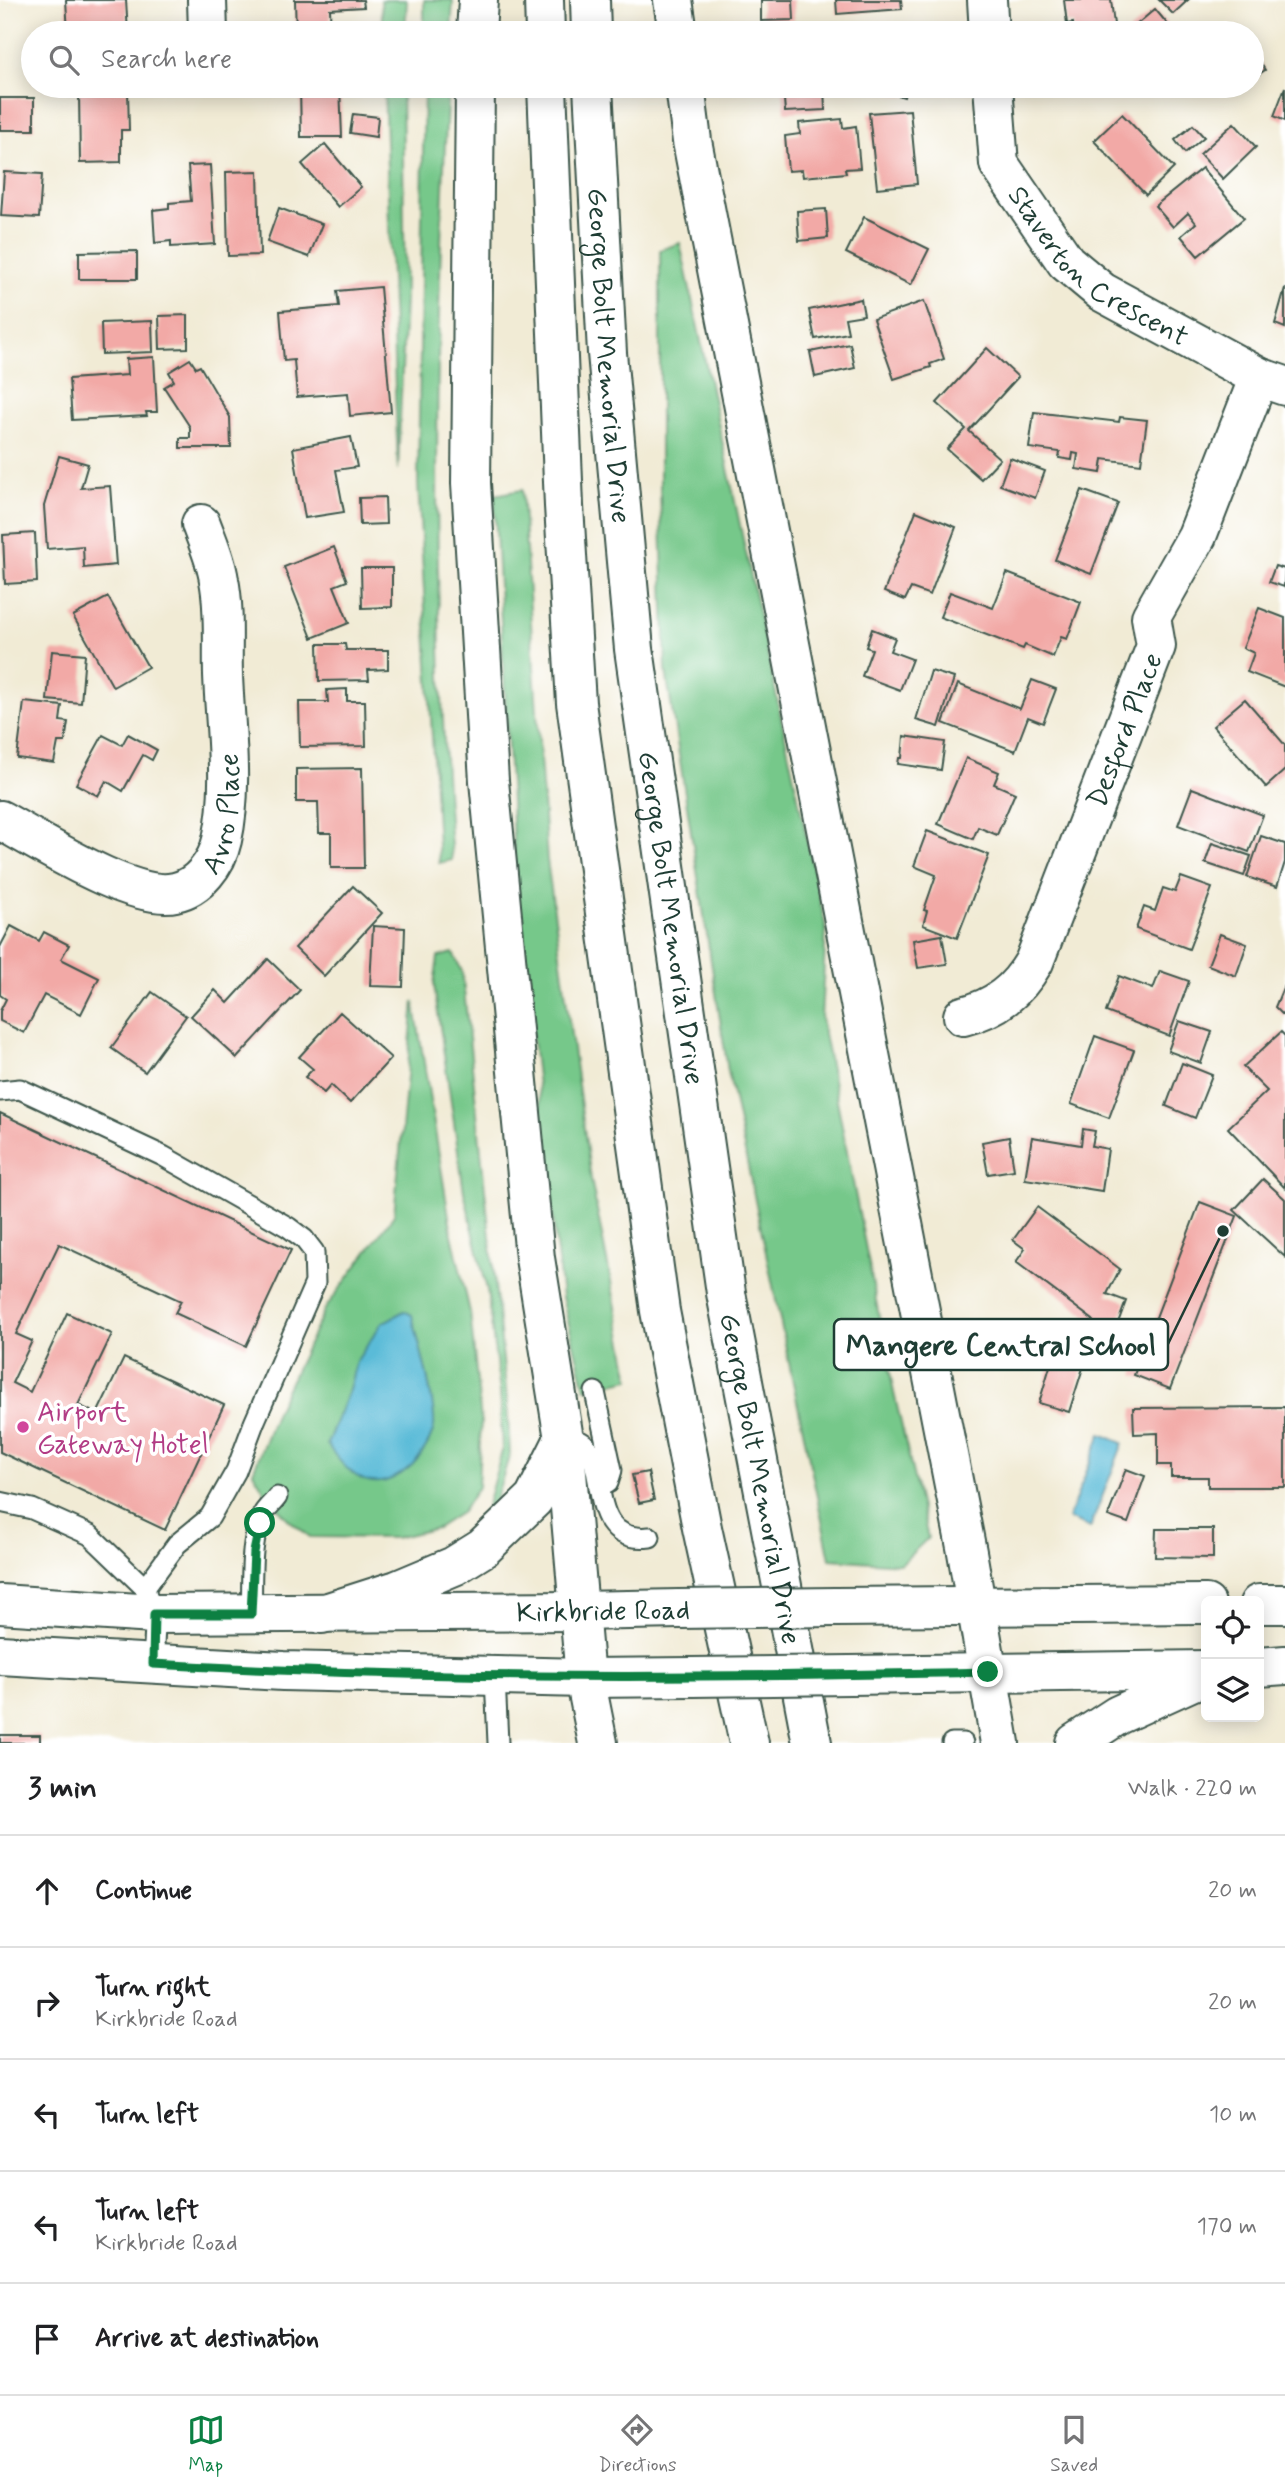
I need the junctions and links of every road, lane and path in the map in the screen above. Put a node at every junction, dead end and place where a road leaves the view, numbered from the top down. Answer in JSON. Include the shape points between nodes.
{"nodes":[{"id":1,"x":207,"y":0,"type":"edge"},
{"id":2,"x":478,"y":0,"type":"edge"},
{"id":3,"x":544,"y":0,"type":"edge"},
{"id":4,"x":590,"y":0,"type":"edge"},
{"id":5,"x":673,"y":0,"type":"edge"},
{"id":6,"x":987,"y":0,"type":"edge"},
{"id":7,"x":208,"y":21,"type":"edge"},
{"id":8,"x":477,"y":21,"type":"edge"},
{"id":9,"x":545,"y":21,"type":"edge"},
{"id":10,"x":591,"y":21,"type":"edge"},
{"id":11,"x":676,"y":21,"type":"edge"},
{"id":12,"x":988,"y":21,"type":"edge"},
{"id":13,"x":475,"y":98,"type":"edge"},
{"id":14,"x":547,"y":98,"type":"edge"},
{"id":15,"x":594,"y":98,"type":"edge"},
{"id":16,"x":687,"y":98,"type":"edge"},
{"id":17,"x":994,"y":98,"type":"edge"},
{"id":18,"x":1272,"y":381,"type":"edge"},
{"id":19,"x":201,"y":524,"type":"dead end"},
{"id":20,"x":0,"y":820,"type":"edge"},
{"id":21,"x":963,"y":1016,"type":"dead end"},
{"id":22,"x":0,"y":1091,"type":"edge"},
{"id":23,"x":595,"y":1392,"type":"dead end"},
{"id":24,"x":564,"y":1440,"type":"junction"},
{"id":25,"x":599,"y":1488,"type":"junction"},
{"id":26,"x":277,"y":1497,"type":"dead end"},
{"id":27,"x":0,"y":1502,"type":"edge"},
{"id":28,"x":650,"y":1537,"type":"dead end"},
{"id":29,"x":150,"y":1601,"type":"junction"},
{"id":30,"x":0,"y":1604,"type":"edge"},
{"id":31,"x":1201,"y":1604,"type":"edge"},
{"id":32,"x":1264,"y":1604,"type":"edge"},
{"id":33,"x":1285,"y":1604,"type":"edge"},
{"id":34,"x":975,"y":1606,"type":"junction"},
{"id":35,"x":578,"y":1611,"type":"junction"},
{"id":36,"x":251,"y":1614,"type":"junction"},
{"id":37,"x":322,"y":1614,"type":"junction"},
{"id":38,"x":0,"y":1655,"type":"edge"},
{"id":39,"x":153,"y":1664,"type":"junction"},
{"id":40,"x":1285,"y":1665,"type":"edge"},
{"id":41,"x":1264,"y":1667,"type":"edge"},
{"id":42,"x":1201,"y":1670,"type":"edge"},
{"id":43,"x":988,"y":1672,"type":"junction"},
{"id":44,"x":495,"y":1677,"type":"junction"},
{"id":45,"x":1201,"y":1677,"type":"edge"},
{"id":46,"x":585,"y":1678,"type":"junction"},
{"id":47,"x":498,"y":1743,"type":"edge"},
{"id":48,"x":598,"y":1743,"type":"edge"},
{"id":49,"x":749,"y":1743,"type":"edge"},
{"id":50,"x":812,"y":1743,"type":"edge"},
{"id":51,"x":952,"y":1743,"type":"edge"},
{"id":52,"x":963,"y":1743,"type":"edge"},
{"id":53,"x":1000,"y":1743,"type":"edge"},
{"id":54,"x":1075,"y":1743,"type":"edge"}],
"edges":[{"from":1,"to":7,"type":"main road"},
{"from":2,"to":8,"type":"main road"},
{"from":3,"to":9,"type":"main road"},
{"from":4,"to":10,"type":"main road"},
{"from":5,"to":11,"type":"main road"},
{"from":6,"to":12,"type":"main road"},
{"from":13,"to":24,"type":"main road","via":[[471,483],[489,781],[535,1258]]},
{"from":14,"to":49,"type":"main road","name":"George Bolt Memorial Drive","via":[[576,703],[660,1311]]},
{"from":15,"to":50,"type":"main road","name":"George Bolt Memorial Drive","via":[[607,353],[634,649],[726,1293]]},
{"from":16,"to":34,"type":"main road"},
{"from":17,"to":18,"type":"main road","name":"Staverton Crescent","via":[[999,164],[1066,262],[1102,292]]},
{"from":18,"to":21,"type":"main road","name":"Desford Place","via":[[1197,536],[1151,617],[1156,646],[1034,962],[1002,1001]]},
{"from":19,"to":20,"type":"main road","name":"Avro Place","via":[[220,583],[227,800],[222,841],[205,874],[190,887],[155,893],[115,880]]},
{"from":22,"to":29,"type":"lane","via":[[20,1089],[163,1156],[288,1227],[314,1252],[315,1283],[236,1471],[210,1517],[177,1544]]},
{"from":23,"to":25,"type":"lane","via":[[612,1470],[608,1483]]},
{"from":24,"to":25,"type":"lane","via":[[584,1441]]},
{"from":24,"to":35,"type":"main road"},
{"from":24,"to":37,"type":"main road","via":[[534,1499],[483,1548],[419,1581]]},
{"from":25,"to":28,"type":"lane","via":[[600,1501],[615,1529],[638,1538]]},
{"from":26,"to":36,"type":"lane","via":[[260,1523]]},
{"from":27,"to":29,"type":"lane","via":[[32,1509],[90,1535],[111,1552]]},
{"from":29,"to":30,"type":"main road","name":"Kirkbride Road"},
{"from":29,"to":36,"type":"main road","name":"Kirkbride Road"},
{"from":29,"to":39,"type":"lane"},
{"from":31,"to":34,"type":"main road","name":"Kirkbride Road"},
{"from":32,"to":33,"type":"main road"},
{"from":34,"to":35,"type":"main road","name":"Kirkbride Road","bridge":true},
{"from":34,"to":43,"type":"main road"},
{"from":35,"to":37,"type":"main road","name":"Kirkbride Road"},
{"from":35,"to":46,"type":"main road"},
{"from":36,"to":37,"type":"main road","name":"Kirkbride Road"},
{"from":38,"to":39,"type":"main road"},
{"from":39,"to":44,"type":"main road"},
{"from":40,"to":41,"type":"main road"},
{"from":42,"to":43,"type":"main road"},
{"from":43,"to":46,"type":"main road","bridge":true},
{"from":43,"to":53,"type":"main road"},
{"from":44,"to":46,"type":"main road"},
{"from":44,"to":47,"type":"lane"},
{"from":45,"to":54,"type":"main road","via":[[1118,1715]]},
{"from":46,"to":48,"type":"main road"},
{"from":51,"to":52,"type":"lane"}]}
